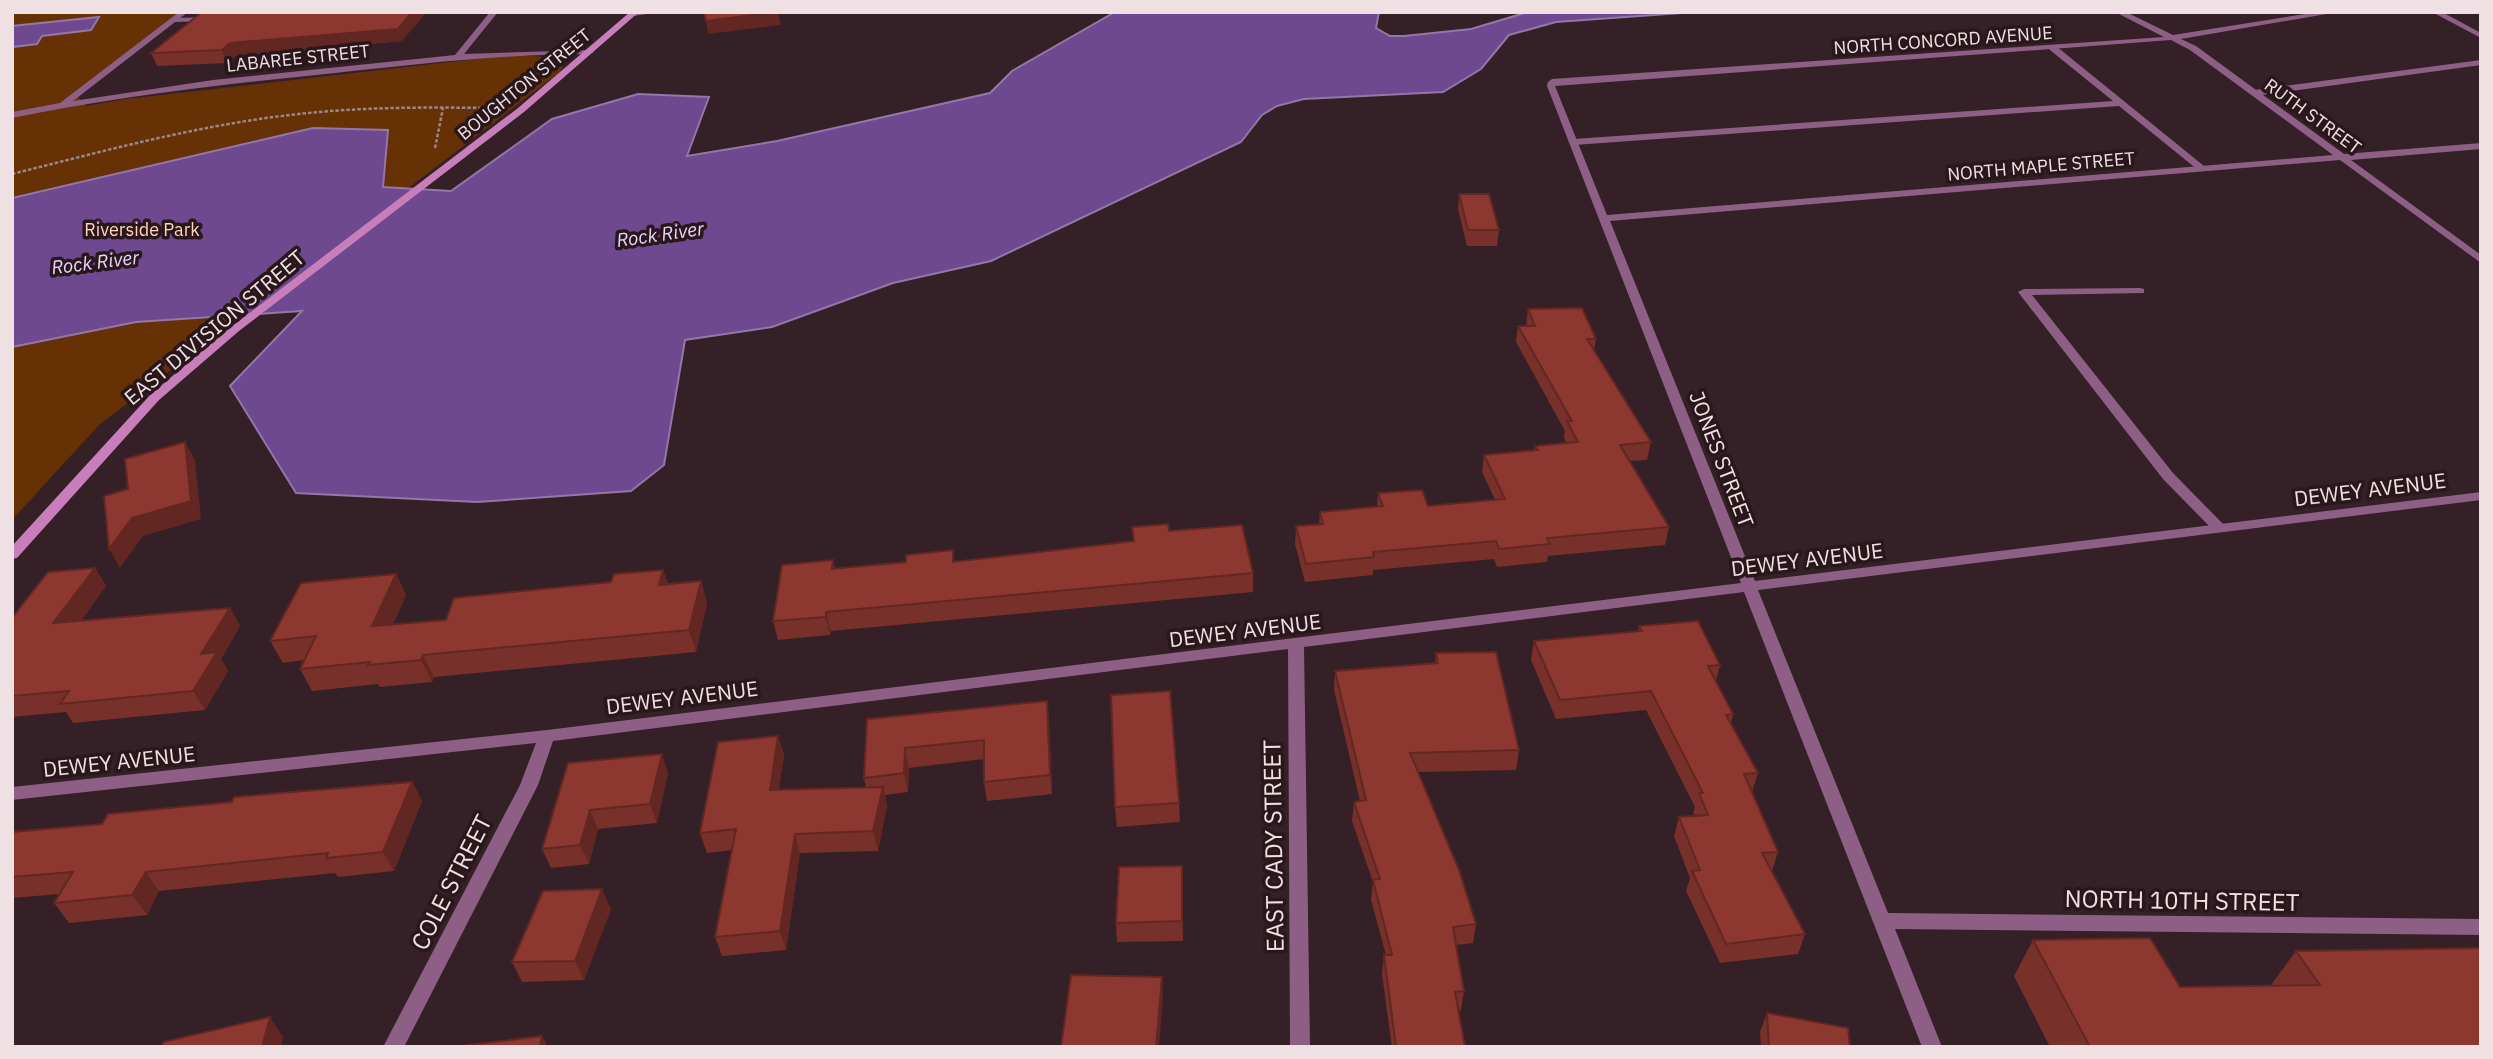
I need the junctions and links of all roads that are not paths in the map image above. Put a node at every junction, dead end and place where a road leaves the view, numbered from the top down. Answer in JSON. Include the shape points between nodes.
{"nodes":[{"id":1,"x":184,"y":12,"type":"edge"},
{"id":2,"x":494,"y":12,"type":"edge"},
{"id":3,"x":657,"y":12,"type":"edge"},
{"id":4,"x":2119,"y":12,"type":"edge"},
{"id":5,"x":2334,"y":12,"type":"edge"},
{"id":6,"x":2437,"y":12,"type":"edge"},
{"id":7,"x":634,"y":13,"type":"edge"},
{"id":8,"x":227,"y":18,"type":"edge"},
{"id":9,"x":174,"y":20,"type":"junction"},
{"id":10,"x":2481,"y":36,"type":"edge"},
{"id":11,"x":2172,"y":37,"type":"junction"},
{"id":12,"x":2053,"y":48,"type":"junction"},
{"id":13,"x":590,"y":52,"type":"junction"},
{"id":14,"x":458,"y":56,"type":"junction"},
{"id":15,"x":2481,"y":62,"type":"edge"},
{"id":16,"x":1552,"y":82,"type":"joint"},
{"id":17,"x":2254,"y":93,"type":"junction"},
{"id":18,"x":2121,"y":103,"type":"junction"},
{"id":19,"x":63,"y":104,"type":"junction"},
{"id":20,"x":12,"y":115,"type":"edge"},
{"id":21,"x":1574,"y":142,"type":"junction"},
{"id":22,"x":2481,"y":146,"type":"edge"},
{"id":23,"x":2343,"y":158,"type":"junction"},
{"id":24,"x":2201,"y":168,"type":"junction"},
{"id":25,"x":430,"y":178,"type":"joint"},
{"id":26,"x":1605,"y":219,"type":"junction"},
{"id":27,"x":2481,"y":260,"type":"edge"},
{"id":28,"x":2140,"y":291,"type":"dead end"},
{"id":29,"x":2481,"y":496,"type":"edge"},
{"id":30,"x":2220,"y":529,"type":"junction"},
{"id":31,"x":12,"y":555,"type":"edge"},
{"id":32,"x":1749,"y":587,"type":"junction"},
{"id":33,"x":1296,"y":645,"type":"junction"},
{"id":34,"x":547,"y":736,"type":"junction"},
{"id":35,"x":12,"y":794,"type":"edge"},
{"id":36,"x":1884,"y":921,"type":"junction"},
{"id":37,"x":2481,"y":928,"type":"edge"},
{"id":38,"x":393,"y":1047,"type":"edge"},
{"id":39,"x":1300,"y":1047,"type":"edge"},
{"id":40,"x":1932,"y":1047,"type":"edge"}],
"edges":[{"from":1,"to":9,"type":"street"},
{"from":2,"to":14,"type":"street"},
{"from":3,"to":7,"type":"street"},
{"from":4,"to":11,"type":"street","name":"RUTH STREET"},
{"from":5,"to":11,"type":"street","name":"NORTH CONCORD AVENUE"},
{"from":6,"to":10,"type":"street"},
{"from":7,"to":13,"type":"street","name":"BOUGHTON STREET"},
{"from":8,"to":9,"type":"street"},
{"from":9,"to":19,"type":"street"},
{"from":11,"to":12,"type":"street","name":"NORTH CONCORD AVENUE"},
{"from":11,"to":17,"type":"street","name":"RUTH STREET"},
{"from":12,"to":16,"type":"street","name":"NORTH CONCORD AVENUE"},
{"from":12,"to":18,"type":"street"},
{"from":13,"to":14,"type":"street","name":"LABAREE STREET"},
{"from":13,"to":25,"type":"street","name":"BOUGHTON STREET"},
{"from":14,"to":19,"type":"street","name":"LABAREE STREET"},
{"from":15,"to":17,"type":"street"},
{"from":16,"to":21,"type":"street","name":"JONES STREET"},
{"from":17,"to":23,"type":"street","name":"RUTH STREET"},
{"from":18,"to":21,"type":"street"},
{"from":18,"to":24,"type":"street"},
{"from":19,"to":20,"type":"street","name":"LABAREE STREET"},
{"from":21,"to":26,"type":"street","name":"JONES STREET"},
{"from":22,"to":23,"type":"street","name":"NORTH MAPLE STREET"},
{"from":23,"to":24,"type":"street","name":"NORTH MAPLE STREET"},
{"from":23,"to":27,"type":"street","name":"RUTH STREET"},
{"from":24,"to":26,"type":"street","name":"NORTH MAPLE STREET"},
{"from":25,"to":31,"type":"street","name":"EAST DIVISION STREET","via":[[155,397]]},
{"from":26,"to":32,"type":"street","name":"JONES STREET"},
{"from":28,"to":30,"type":"street","via":[[2024,292],[2168,476]]},
{"from":29,"to":30,"type":"street","name":"DEWEY AVENUE"},
{"from":30,"to":32,"type":"street","name":"DEWEY AVENUE"},
{"from":32,"to":33,"type":"street","name":"DEWEY AVENUE"},
{"from":32,"to":36,"type":"street","name":"JONES STREET"},
{"from":33,"to":34,"type":"street","name":"DEWEY AVENUE"},
{"from":33,"to":39,"type":"street","name":"EAST CADY STREET"},
{"from":34,"to":35,"type":"street","name":"DEWEY AVENUE"},
{"from":34,"to":38,"type":"street","name":"COLE STREET","via":[[529,785]]},
{"from":36,"to":37,"type":"street","name":"NORTH 10TH STREET"},
{"from":36,"to":40,"type":"street","name":"JONES STREET"}]}
